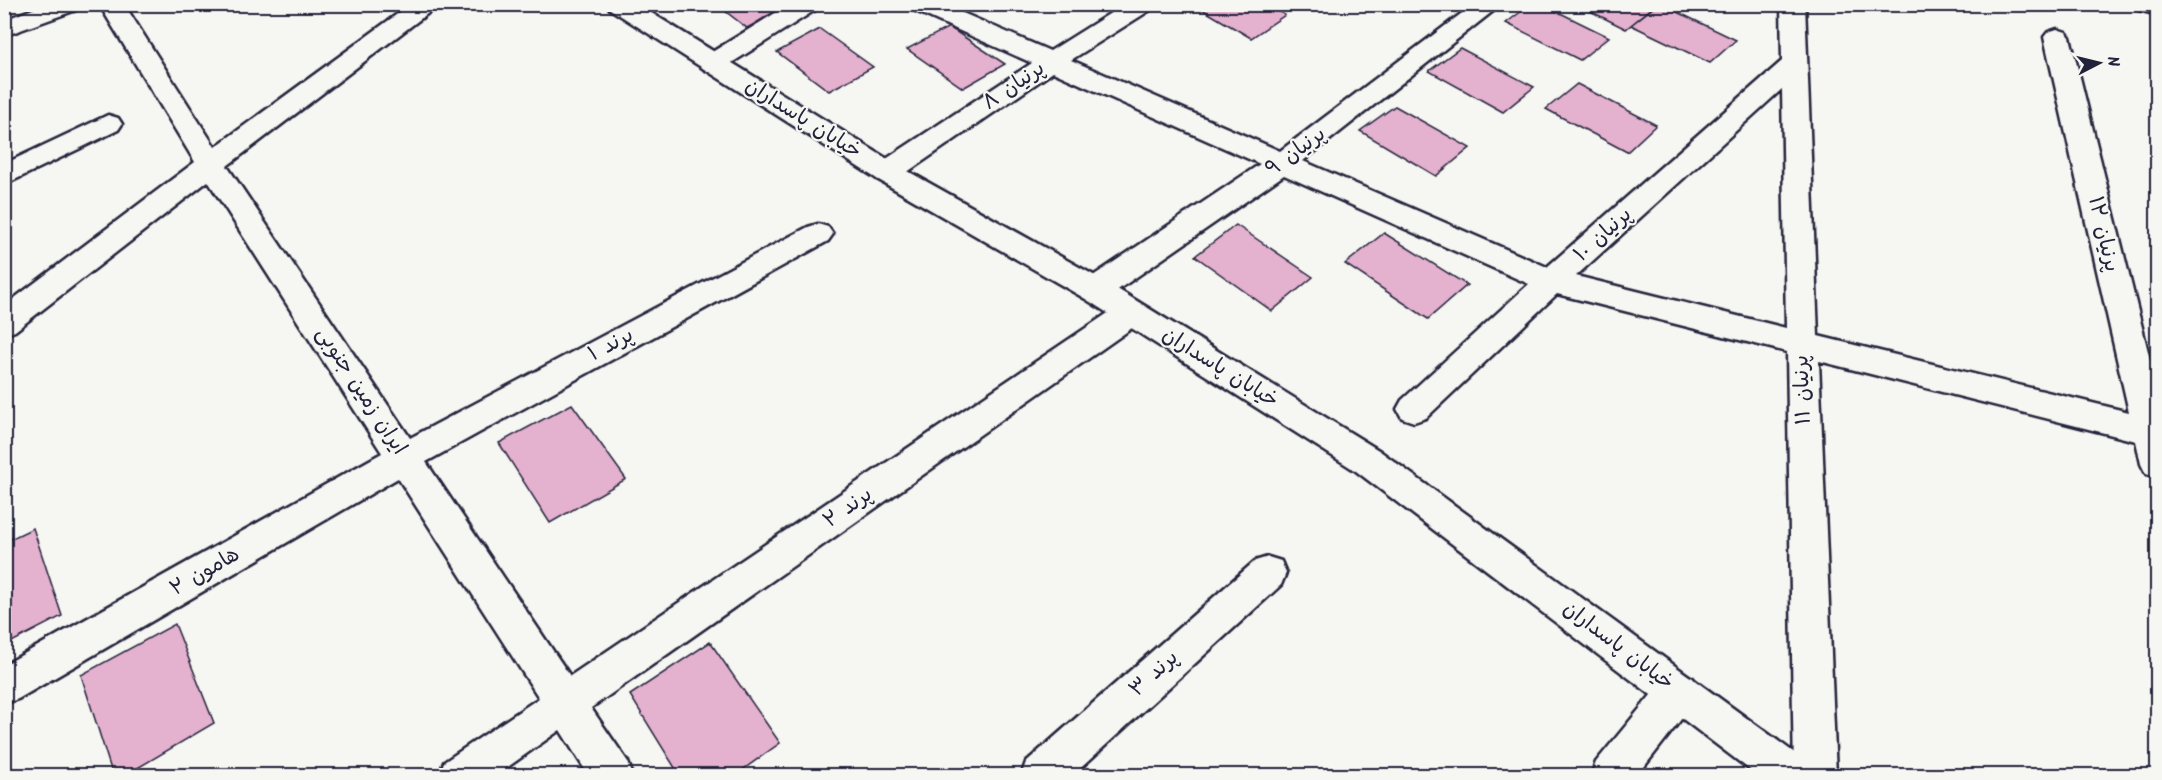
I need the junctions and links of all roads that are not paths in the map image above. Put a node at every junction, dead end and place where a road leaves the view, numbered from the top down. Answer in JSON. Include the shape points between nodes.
{"nodes":[{"id":1,"x":70,"y":4,"type":"edge"},
{"id":2,"x":111,"y":4,"type":"edge"},
{"id":3,"x":428,"y":4,"type":"edge"},
{"id":4,"x":619,"y":4,"type":"edge"},
{"id":5,"x":808,"y":4,"type":"edge"},
{"id":6,"x":920,"y":4,"type":"edge"},
{"id":7,"x":1143,"y":4,"type":"edge"},
{"id":8,"x":1490,"y":4,"type":"edge"},
{"id":9,"x":1792,"y":4,"type":"edge"},
{"id":10,"x":2144,"y":4,"type":"edge"},
{"id":11,"x":2157,"y":8,"type":"edge"},
{"id":12,"x":4,"y":29,"type":"edge"},
{"id":13,"x":2057,"y":37,"type":"dead end"},
{"id":14,"x":713,"y":63,"type":"junction"},
{"id":15,"x":1049,"y":63,"type":"junction"},
{"id":16,"x":1794,"y":64,"type":"junction"},
{"id":17,"x":108,"y":124,"type":"dead end"},
{"id":18,"x":211,"y":164,"type":"junction"},
{"id":19,"x":1281,"y":164,"type":"junction"},
{"id":20,"x":887,"y":172,"type":"junction"},
{"id":21,"x":4,"y":176,"type":"edge"},
{"id":22,"x":818,"y":234,"type":"dead end"},
{"id":23,"x":1551,"y":281,"type":"junction"},
{"id":24,"x":1095,"y":290,"type":"junction"},
{"id":25,"x":1131,"y":313,"type":"junction"},
{"id":26,"x":4,"y":323,"type":"edge"},
{"id":27,"x":1801,"y":344,"type":"junction"},
{"id":28,"x":1414,"y":409,"type":"dead end"},
{"id":29,"x":2154,"y":431,"type":"edge"},
{"id":30,"x":405,"y":457,"type":"junction"},
{"id":31,"x":2157,"y":464,"type":"edge"},
{"id":32,"x":1268,"y":573,"type":"dead end"},
{"id":33,"x":4,"y":686,"type":"edge"},
{"id":34,"x":1679,"y":691,"type":"junction"},
{"id":35,"x":564,"y":703,"type":"junction"},
{"id":36,"x":459,"y":776,"type":"edge"},
{"id":37,"x":613,"y":776,"type":"edge"},
{"id":38,"x":1041,"y":776,"type":"edge"},
{"id":39,"x":1611,"y":776,"type":"edge"},
{"id":40,"x":1792,"y":776,"type":"edge"},
{"id":41,"x":1815,"y":776,"type":"edge"}],
"edges":[{"from":1,"to":12,"type":"street"},
{"from":2,"to":18,"type":"street","name":"ایران زمین جنوبی"},
{"from":3,"to":18,"type":"street"},
{"from":4,"to":14,"type":"street","name":"خیابان پاسداران"},
{"from":5,"to":14,"type":"street"},
{"from":6,"to":15,"type":"street"},
{"from":7,"to":15,"type":"street","name":"پرنیان ۸"},
{"from":8,"to":19,"type":"street","name":"پرنیان ۹"},
{"from":9,"to":16,"type":"street","name":"پرنیان ۱۱"},
{"from":10,"to":11,"type":"street"},
{"from":13,"to":29,"type":"street","name":"پرنیان ۱۲"},
{"from":14,"to":20,"type":"street","name":"خیابان پاسداران"},
{"from":15,"to":19,"type":"street"},
{"from":15,"to":20,"type":"street","name":"پرنیان ۸"},
{"from":16,"to":23,"type":"street","name":"پرنیان ۱۰"},
{"from":16,"to":27,"type":"street","name":"پرنیان ۱۱"},
{"from":17,"to":21,"type":"street"},
{"from":18,"to":26,"type":"street"},
{"from":18,"to":30,"type":"street","name":"ایران زمین جنوبی"},
{"from":19,"to":23,"type":"street"},
{"from":19,"to":24,"type":"street","name":"پرنیان ۹"},
{"from":20,"to":24,"type":"street","name":"خیابان پاسداران"},
{"from":22,"to":30,"type":"street","name":"پرند ۱"},
{"from":23,"to":27,"type":"street"},
{"from":23,"to":28,"type":"street","name":"پرنیان ۱۰"},
{"from":24,"to":25,"type":"street","name":"خیابان پاسداران"},
{"from":25,"to":34,"type":"street","name":"خیابان پاسداران","via":[[1368,461]]},
{"from":25,"to":35,"type":"street","name":"پرند ۲"},
{"from":27,"to":29,"type":"street"},
{"from":27,"to":41,"type":"street","name":"پرنیان ۱۱"},
{"from":29,"to":31,"type":"street","name":"پرنیان ۱۲"},
{"from":30,"to":33,"type":"street","name":"هامون ۲"},
{"from":30,"to":35,"type":"street","name":"ایران زمین جنوبی"},
{"from":32,"to":38,"type":"street","name":"پرند ۳"},
{"from":34,"to":39,"type":"street"},
{"from":34,"to":40,"type":"street","name":"خیابان پاسداران"},
{"from":35,"to":36,"type":"street","name":"پرند ۲"},
{"from":35,"to":37,"type":"street","name":"ایران زمین جنوبی"}]}
